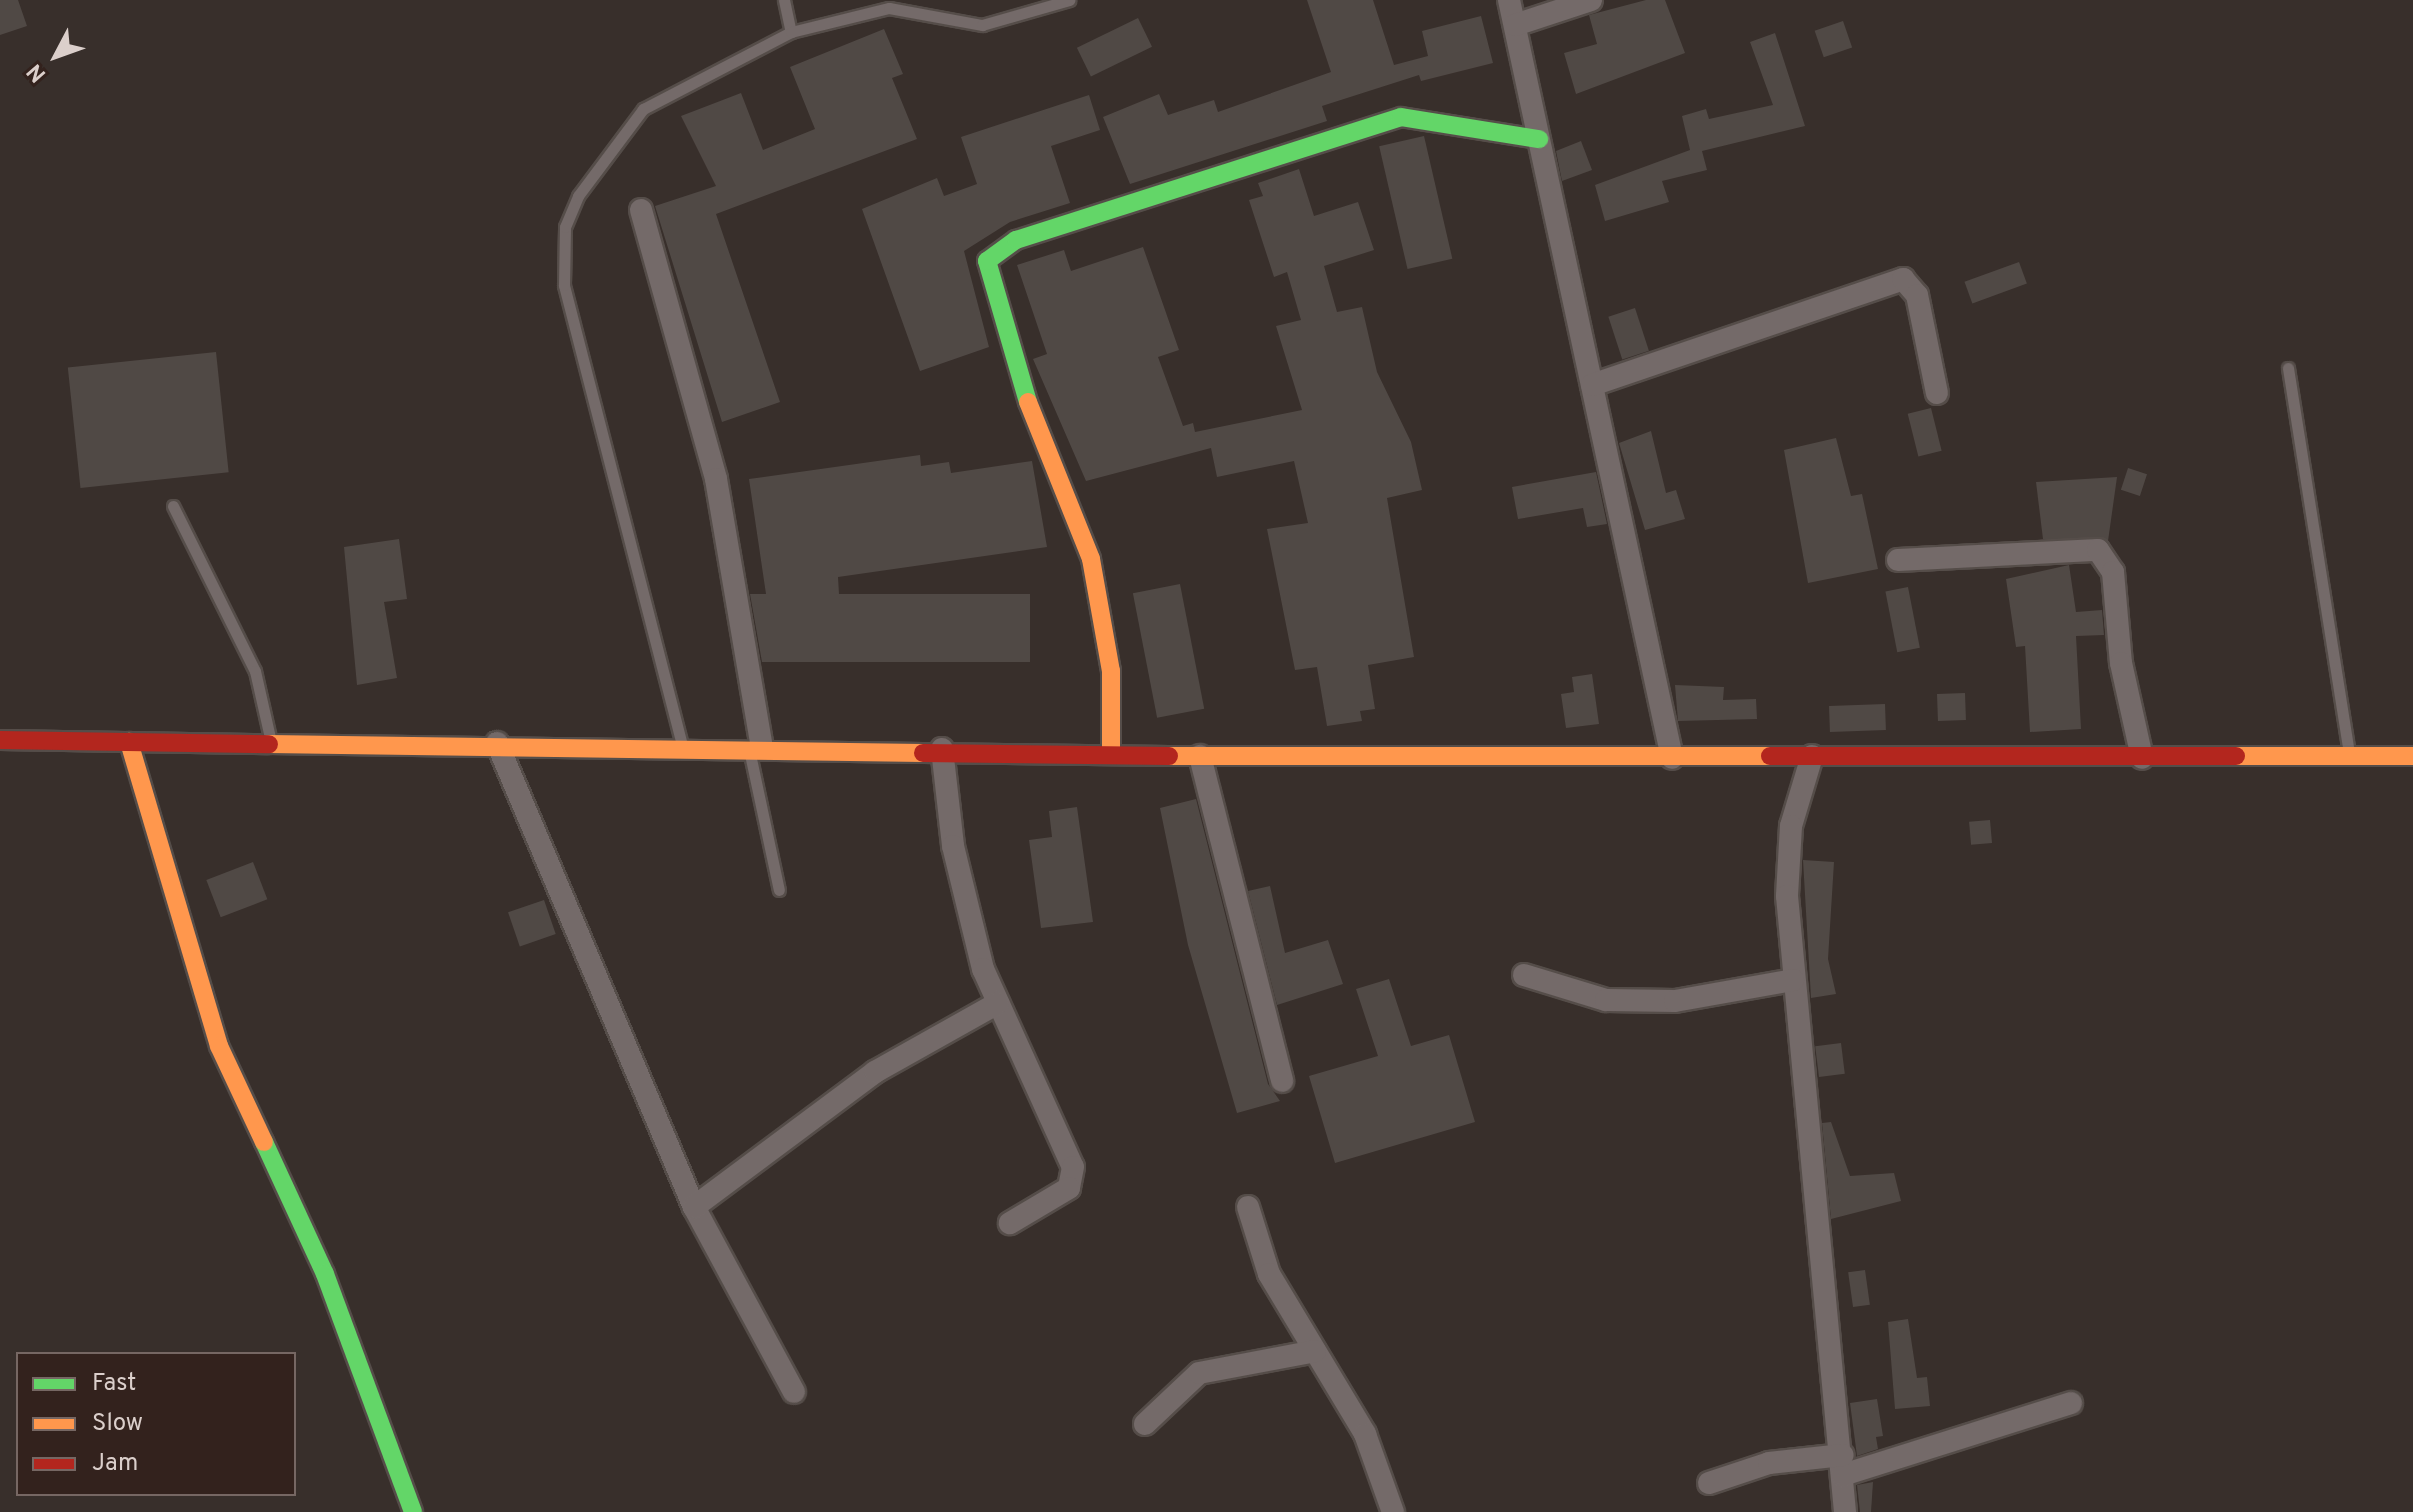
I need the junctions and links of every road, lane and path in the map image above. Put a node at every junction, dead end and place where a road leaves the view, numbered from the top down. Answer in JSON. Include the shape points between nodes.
{"nodes":[{"id":1,"x":784,"y":0,"type":"edge"},
{"id":2,"x":1069,"y":0,"type":"edge"},
{"id":3,"x":1509,"y":0,"type":"edge"},
{"id":4,"x":1591,"y":0,"type":"edge"},
{"id":5,"x":1515,"y":25,"type":"junction"},
{"id":6,"x":791,"y":32,"type":"junction"},
{"id":7,"x":1539,"y":139,"type":"junction"},
{"id":8,"x":641,"y":210,"type":"dead end"},
{"id":9,"x":2288,"y":368,"type":"dead end"},
{"id":10,"x":1592,"y":385,"type":"junction"},
{"id":11,"x":1937,"y":393,"type":"dead end"},
{"id":12,"x":173,"y":506,"type":"dead end"},
{"id":13,"x":1898,"y":560,"type":"dead end"},
{"id":14,"x":0,"y":740,"type":"edge"},
{"id":15,"x":129,"y":742,"type":"junction"},
{"id":16,"x":271,"y":742,"type":"junction"},
{"id":17,"x":497,"y":743,"type":"junction"},
{"id":18,"x":682,"y":745,"type":"junction"},
{"id":19,"x":755,"y":747,"type":"junction"},
{"id":20,"x":942,"y":749,"type":"junction"},
{"id":21,"x":1111,"y":755,"type":"junction"},
{"id":22,"x":1200,"y":756,"type":"junction"},
{"id":23,"x":1812,"y":756,"type":"junction"},
{"id":24,"x":2413,"y":756,"type":"edge"},
{"id":25,"x":2350,"y":757,"type":"junction"},
{"id":26,"x":1672,"y":758,"type":"junction"},
{"id":27,"x":2142,"y":758,"type":"junction"},
{"id":28,"x":779,"y":890,"type":"dead end"},
{"id":29,"x":1524,"y":975,"type":"dead end"},
{"id":30,"x":1793,"y":980,"type":"junction"},
{"id":31,"x":998,"y":1003,"type":"junction"},
{"id":32,"x":1282,"y":1081,"type":"dead end"},
{"id":33,"x":694,"y":1207,"type":"junction"},
{"id":34,"x":1248,"y":1207,"type":"dead end"},
{"id":35,"x":1010,"y":1223,"type":"dead end"},
{"id":36,"x":1315,"y":1351,"type":"junction"},
{"id":37,"x":794,"y":1392,"type":"dead end"},
{"id":38,"x":2071,"y":1403,"type":"dead end"},
{"id":39,"x":1145,"y":1424,"type":"dead end"},
{"id":40,"x":1843,"y":1465,"type":"junction"},
{"id":41,"x":1709,"y":1483,"type":"dead end"},
{"id":42,"x":413,"y":1512,"type":"edge"},
{"id":43,"x":1393,"y":1512,"type":"edge"},
{"id":44,"x":1845,"y":1512,"type":"edge"}],
"edges":[{"from":1,"to":6,"type":"lane"},
{"from":2,"to":6,"type":"lane","via":[[982,25],[889,8]]},
{"from":3,"to":5,"type":"street"},
{"from":4,"to":5,"type":"street"},
{"from":5,"to":7,"type":"street"},
{"from":6,"to":18,"type":"lane","via":[[643,109],[606,151],[565,227],[564,285]]},
{"from":7,"to":10,"type":"street"},
{"from":7,"to":21,"type":"main road","via":[[1436,117],[1401,117],[1016,240],[987,261],[1013,363],[1091,559],[1111,671]]},
{"from":8,"to":19,"type":"street","via":[[716,479]]},
{"from":9,"to":25,"type":"lane"},
{"from":10,"to":11,"type":"street","via":[[1903,279],[1917,295]]},
{"from":10,"to":26,"type":"street"},
{"from":12,"to":16,"type":"lane","via":[[255,671]]},
{"from":13,"to":27,"type":"street","via":[[2098,550],[2113,572],[2121,663]]},
{"from":14,"to":15,"type":"main road"},
{"from":15,"to":16,"type":"main road"},
{"from":15,"to":42,"type":"main road","via":[[219,1046],[325,1274]]},
{"from":16,"to":17,"type":"main road"},
{"from":17,"to":18,"type":"main road"},
{"from":17,"to":33,"type":"street"},
{"from":18,"to":19,"type":"main road"},
{"from":19,"to":20,"type":"main road"},
{"from":19,"to":28,"type":"lane"},
{"from":20,"to":21,"type":"main road"},
{"from":20,"to":31,"type":"street","via":[[953,846]]},
{"from":21,"to":22,"type":"main road"},
{"from":22,"to":26,"type":"main road"},
{"from":22,"to":32,"type":"street"},
{"from":23,"to":26,"type":"main road"},
{"from":23,"to":27,"type":"main road"},
{"from":23,"to":30,"type":"street","via":[[1787,858]]},
{"from":24,"to":25,"type":"main road"},
{"from":25,"to":27,"type":"main road"},
{"from":29,"to":30,"type":"street","via":[[1606,1000],[1675,1001]]},
{"from":30,"to":40,"type":"street"},
{"from":31,"to":33,"type":"street","via":[[875,1072]]},
{"from":31,"to":35,"type":"street","via":[[1073,1167],[1069,1188]]},
{"from":33,"to":37,"type":"street"},
{"from":34,"to":36,"type":"street","via":[[1269,1274]]},
{"from":36,"to":39,"type":"street","via":[[1199,1373]]},
{"from":36,"to":43,"type":"street","via":[[1365,1434]]},
{"from":38,"to":40,"type":"street"},
{"from":40,"to":41,"type":"street","via":[[1769,1463]]},
{"from":40,"to":44,"type":"street"}]}
